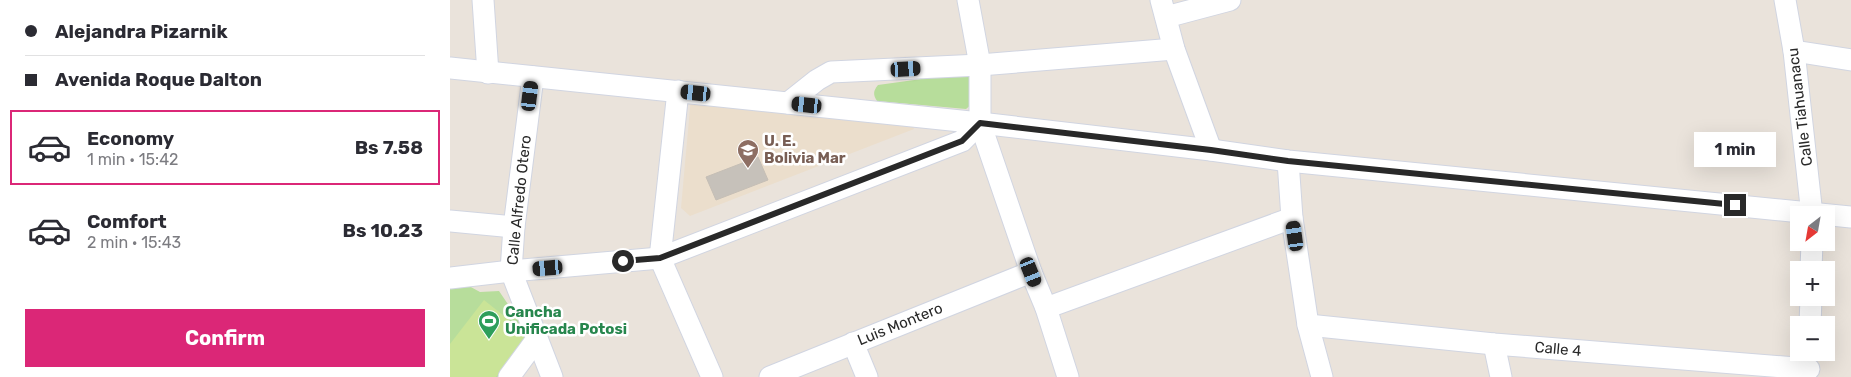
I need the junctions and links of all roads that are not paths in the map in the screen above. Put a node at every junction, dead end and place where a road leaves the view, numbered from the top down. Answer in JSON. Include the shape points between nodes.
{"nodes":[{"id":1,"x":483,"y":0,"type":"edge"},
{"id":2,"x":968,"y":0,"type":"edge"},
{"id":3,"x":1230,"y":0,"type":"edge"},
{"id":4,"x":1785,"y":0,"type":"edge"},
{"id":5,"x":1163,"y":8,"type":"edge"},
{"id":6,"x":1174,"y":49,"type":"junction"},
{"id":7,"x":1794,"y":51,"type":"junction"},
{"id":8,"x":1851,"y":60,"type":"edge"},
{"id":9,"x":980,"y":65,"type":"junction"},
{"id":10,"x":450,"y":68,"type":"edge"},
{"id":11,"x":488,"y":73,"type":"junction"},
{"id":12,"x":533,"y":77,"type":"junction"},
{"id":13,"x":678,"y":92,"type":"junction"},
{"id":14,"x":788,"y":103,"type":"junction"},
{"id":15,"x":980,"y":123,"type":"junction"},
{"id":16,"x":1211,"y":150,"type":"junction"},
{"id":17,"x":1288,"y":161,"type":"junction"},
{"id":18,"x":1811,"y":206,"type":"edge"},
{"id":19,"x":1790,"y":212,"type":"edge"},
{"id":20,"x":1835,"y":216,"type":"edge"},
{"id":21,"x":1851,"y":217,"type":"edge"},
{"id":22,"x":1292,"y":218,"type":"junction"},
{"id":23,"x":450,"y":221,"type":"edge"},
{"id":24,"x":514,"y":227,"type":"junction"},
{"id":25,"x":660,"y":258,"type":"junction"},
{"id":26,"x":510,"y":270,"type":"junction"},
{"id":27,"x":1031,"y":272,"type":"junction"},
{"id":28,"x":450,"y":278,"type":"edge"},
{"id":29,"x":1046,"y":308,"type":"junction"},
{"id":30,"x":1308,"y":325,"type":"junction"},
{"id":31,"x":537,"y":339,"type":"junction"},
{"id":32,"x":853,"y":343,"type":"junction"},
{"id":33,"x":1494,"y":344,"type":"junction"},
{"id":34,"x":1809,"y":366,"type":"edge"},
{"id":35,"x":509,"y":377,"type":"edge"},
{"id":36,"x":552,"y":377,"type":"edge"},
{"id":37,"x":712,"y":377,"type":"edge"},
{"id":38,"x":770,"y":377,"type":"edge"},
{"id":39,"x":867,"y":377,"type":"edge"},
{"id":40,"x":1068,"y":377,"type":"edge"},
{"id":41,"x":1322,"y":377,"type":"edge"},
{"id":42,"x":1501,"y":377,"type":"edge"}],
"edges":[{"from":1,"to":11,"type":"street"},
{"from":2,"to":9,"type":"street"},
{"from":3,"to":5,"type":"street"},
{"from":4,"to":7,"type":"street","name":"Calle Tiahuanacu"},
{"from":5,"to":6,"type":"street"},
{"from":6,"to":9,"type":"street"},
{"from":6,"to":16,"type":"street"},
{"from":7,"to":8,"type":"street"},
{"from":7,"to":18,"type":"street","name":"Calle Tiahuanacu"},
{"from":9,"to":14,"type":"street","via":[[831,72]]},
{"from":9,"to":15,"type":"street"},
{"from":10,"to":11,"type":"street"},
{"from":11,"to":12,"type":"street"},
{"from":12,"to":13,"type":"street"},
{"from":12,"to":24,"type":"street","name":"Calle Alfredo Otero"},
{"from":13,"to":14,"type":"street"},
{"from":13,"to":25,"type":"street"},
{"from":14,"to":15,"type":"street"},
{"from":15,"to":16,"type":"street"},
{"from":15,"to":25,"type":"street","via":[[962,141]]},
{"from":15,"to":27,"type":"street"},
{"from":16,"to":17,"type":"street"},
{"from":17,"to":19,"type":"street"},
{"from":17,"to":22,"type":"street"},
{"from":20,"to":21,"type":"street"},
{"from":22,"to":29,"type":"street"},
{"from":22,"to":30,"type":"street"},
{"from":23,"to":24,"type":"street"},
{"from":24,"to":26,"type":"street","name":"Calle Alfredo Otero"},
{"from":25,"to":26,"type":"street"},
{"from":25,"to":37,"type":"street"},
{"from":26,"to":28,"type":"street"},
{"from":26,"to":31,"type":"street","name":"Calle Alfredo Otero"},
{"from":27,"to":29,"type":"street"},
{"from":27,"to":32,"type":"street","name":"Luis Montero"},
{"from":29,"to":40,"type":"street"},
{"from":30,"to":33,"type":"street","name":"Calle 4"},
{"from":30,"to":41,"type":"street"},
{"from":31,"to":35,"type":"street"},
{"from":31,"to":36,"type":"street","name":"Calle Alfredo Otero"},
{"from":32,"to":38,"type":"street","name":"Luis Montero"},
{"from":32,"to":39,"type":"street"},
{"from":33,"to":34,"type":"street","name":"Calle 4"},
{"from":33,"to":42,"type":"street"}]}
